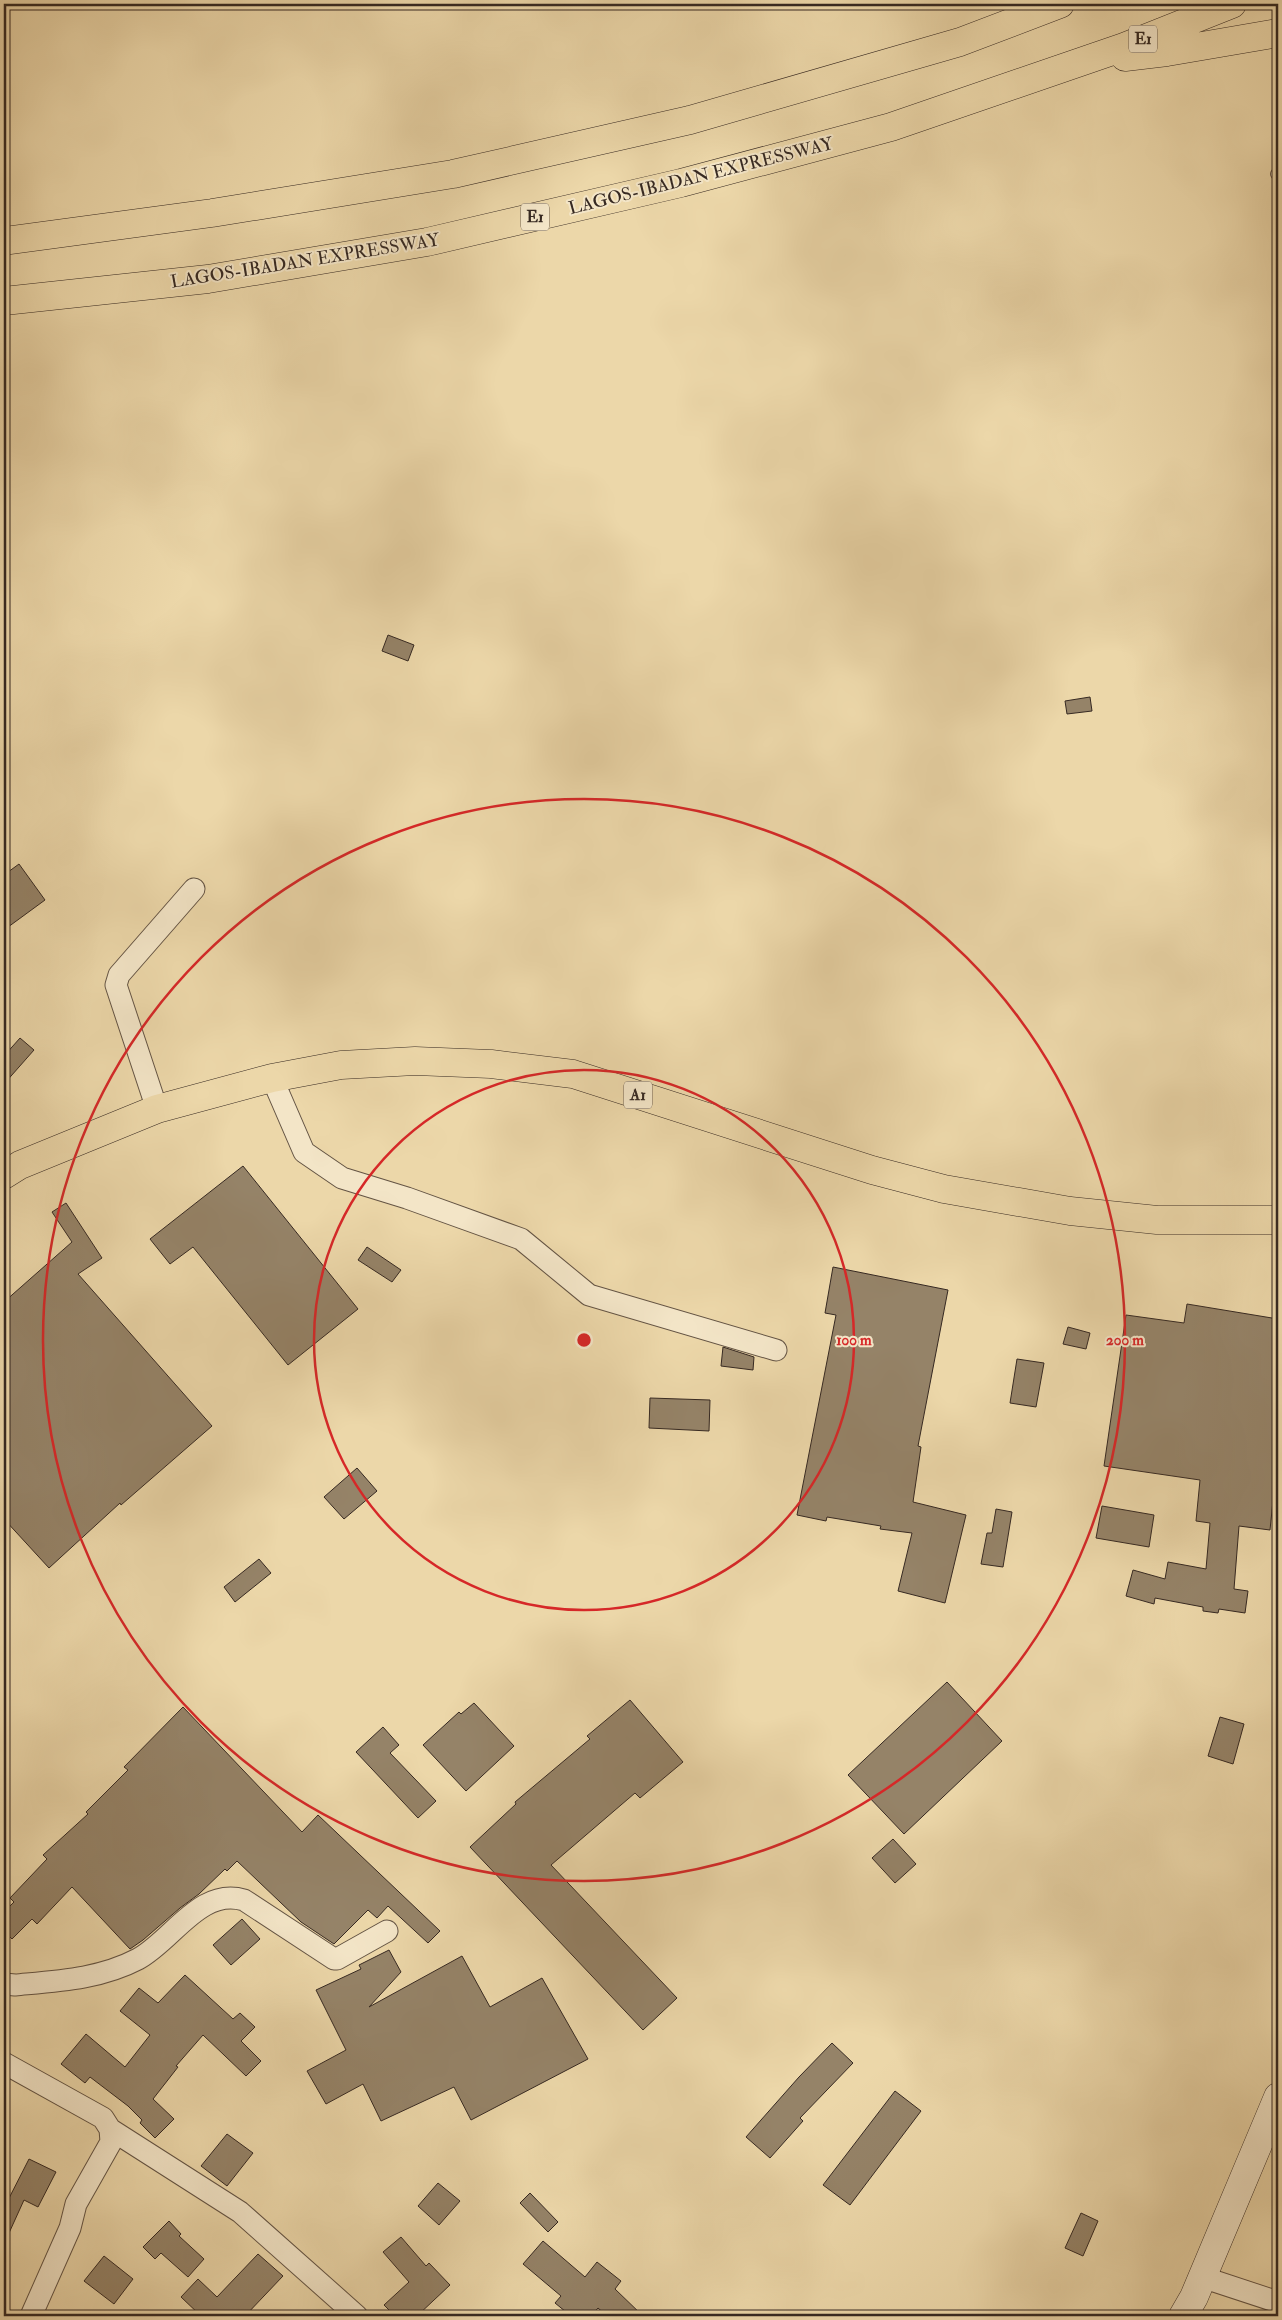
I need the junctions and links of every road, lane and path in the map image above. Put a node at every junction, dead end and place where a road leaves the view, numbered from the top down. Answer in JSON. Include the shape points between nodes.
{"nodes":[{"id":1,"x":1232,"y":4,"type":"edge"},
{"id":2,"x":1055,"y":5,"type":"edge"},
{"id":3,"x":1278,"y":33,"type":"edge"},
{"id":4,"x":1077,"y":63,"type":"junction"},
{"id":5,"x":4,"y":241,"type":"edge"},
{"id":6,"x":4,"y":301,"type":"edge"},
{"id":7,"x":194,"y":889,"type":"dead end"},
{"id":8,"x":272,"y":1078,"type":"junction"},
{"id":9,"x":157,"y":1109,"type":"junction"},
{"id":10,"x":4,"y":1175,"type":"edge"},
{"id":11,"x":1278,"y":1220,"type":"edge"},
{"id":12,"x":776,"y":1350,"type":"dead end"},
{"id":13,"x":387,"y":1931,"type":"dead end"},
{"id":14,"x":4,"y":1984,"type":"edge"},
{"id":15,"x":4,"y":2063,"type":"edge"},
{"id":16,"x":1278,"y":2097,"type":"edge"},
{"id":17,"x":110,"y":2130,"type":"junction"},
{"id":18,"x":1202,"y":2277,"type":"junction"},
{"id":19,"x":1278,"y":2302,"type":"edge"},
{"id":20,"x":31,"y":2316,"type":"edge"},
{"id":21,"x":357,"y":2316,"type":"edge"},
{"id":22,"x":1183,"y":2316,"type":"edge"}],
"edges":[{"from":1,"to":4,"type":"highway","name":"LAGOS-IBADAN EXPRESSWAY","number":"E1"},
{"from":2,"to":5,"type":"highway","via":[[960,42],[690,120],[453,174],[212,213]]},
{"from":3,"to":4,"type":"highway"},
{"from":4,"to":6,"type":"highway","name":"LAGOS-IBADAN EXPRESSWAY","number":"E1","via":[[881,129],[681,184],[427,242],[208,279]]},
{"from":7,"to":9,"type":"street","via":[[119,975],[116,985]]},
{"from":8,"to":9,"type":"highway","number":"A1"},
{"from":8,"to":11,"type":"highway","number":"A1","via":[[342,1065],[416,1061],[491,1064],[573,1074],[863,1167],[944,1189],[1070,1211],[1157,1220]]},
{"from":8,"to":12,"type":"street","via":[[304,1152],[342,1178],[521,1239],[589,1295]]},
{"from":9,"to":10,"type":"highway","number":"A1"},
{"from":13,"to":14,"type":"street","via":[[334,1959],[244,1900],[231,1896],[217,1898],[201,1908],[139,1958],[100,1974]]},
{"from":15,"to":17,"type":"street","via":[[102,2118]]},
{"from":16,"to":18,"type":"main road"},
{"from":17,"to":20,"type":"street","via":[[111,2142],[76,2204],[70,2228]]},
{"from":17,"to":21,"type":"street","via":[[240,2212]]},
{"from":18,"to":19,"type":"street"},
{"from":18,"to":22,"type":"main road"}]}
